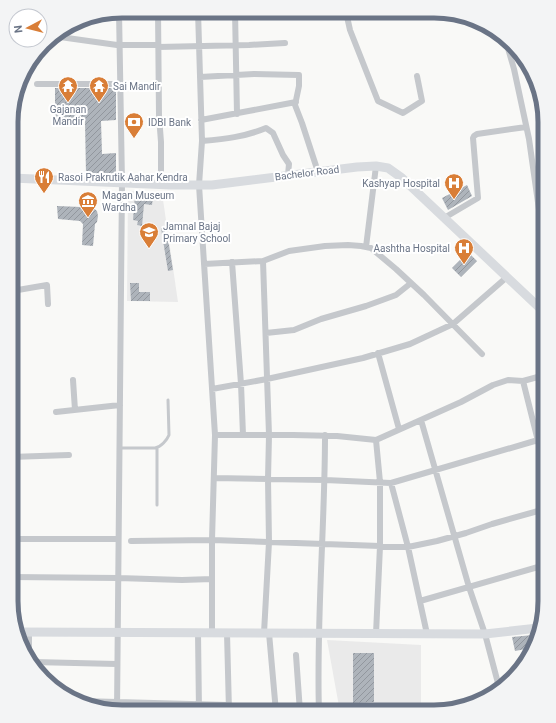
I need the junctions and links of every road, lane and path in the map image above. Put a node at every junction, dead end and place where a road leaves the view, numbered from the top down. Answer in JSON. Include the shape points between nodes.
{"nodes":[{"id":1,"x":119,"y":18,"type":"edge"},
{"id":2,"x":158,"y":18,"type":"edge"},
{"id":3,"x":198,"y":18,"type":"edge"},
{"id":4,"x":235,"y":18,"type":"edge"},
{"id":5,"x":347,"y":18,"type":"edge"},
{"id":6,"x":62,"y":37,"type":"edge"},
{"id":7,"x":285,"y":43,"type":"dead end"},
{"id":8,"x":120,"y":45,"type":"junction"},
{"id":9,"x":236,"y":45,"type":"junction"},
{"id":10,"x":158,"y":46,"type":"junction"},
{"id":11,"x":199,"y":46,"type":"junction"},
{"id":12,"x":510,"y":50,"type":"edge"},
{"id":13,"x":236,"y":75,"type":"junction"},
{"id":14,"x":417,"y":76,"type":"dead end"},
{"id":15,"x":200,"y":77,"type":"junction"},
{"id":16,"x":36,"y":84,"type":"dead end"},
{"id":17,"x":120,"y":84,"type":"junction"},
{"id":18,"x":296,"y":102,"type":"junction"},
{"id":19,"x":237,"y":114,"type":"junction"},
{"id":20,"x":201,"y":120,"type":"junction"},
{"id":21,"x":526,"y":127,"type":"junction"},
{"id":22,"x":202,"y":141,"type":"junction"},
{"id":23,"x":376,"y":166,"type":"junction"},
{"id":24,"x":318,"y":172,"type":"junction"},
{"id":25,"x":288,"y":175,"type":"junction"},
{"id":26,"x":18,"y":178,"type":"edge"},
{"id":27,"x":122,"y":183,"type":"junction"},
{"id":28,"x":161,"y":185,"type":"junction"},
{"id":29,"x":199,"y":185,"type":"junction"},
{"id":30,"x":538,"y":203,"type":"edge"},
{"id":31,"x":444,"y":218,"type":"junction"},
{"id":32,"x":366,"y":247,"type":"junction"},
{"id":33,"x":263,"y":261,"type":"junction"},
{"id":34,"x":232,"y":262,"type":"junction"},
{"id":35,"x":204,"y":264,"type":"junction"},
{"id":36,"x":507,"y":277,"type":"junction"},
{"id":37,"x":411,"y":283,"type":"junction"},
{"id":38,"x":18,"y":290,"type":"edge"},
{"id":39,"x":48,"y":304,"type":"dead end"},
{"id":40,"x":538,"y":306,"type":"edge"},
{"id":41,"x":453,"y":324,"type":"junction"},
{"id":42,"x":266,"y":333,"type":"junction"},
{"id":43,"x":378,"y":353,"type":"junction"},
{"id":44,"x":482,"y":354,"type":"dead end"},
{"id":45,"x":538,"y":378,"type":"edge"},
{"id":46,"x":267,"y":379,"type":"junction"},
{"id":47,"x":73,"y":380,"type":"dead end"},
{"id":48,"x":523,"y":381,"type":"junction"},
{"id":49,"x":241,"y":384,"type":"junction"},
{"id":50,"x":212,"y":389,"type":"junction"},
{"id":51,"x":168,"y":400,"type":"dead end"},
{"id":52,"x":120,"y":406,"type":"junction"},
{"id":53,"x":75,"y":410,"type":"junction"},
{"id":54,"x":56,"y":412,"type":"dead end"},
{"id":55,"x":421,"y":420,"type":"junction"},
{"id":56,"x":399,"y":429,"type":"junction"},
{"id":57,"x":243,"y":435,"type":"junction"},
{"id":58,"x":269,"y":435,"type":"junction"},
{"id":59,"x":215,"y":436,"type":"junction"},
{"id":60,"x":325,"y":436,"type":"junction"},
{"id":61,"x":376,"y":440,"type":"junction"},
{"id":62,"x":538,"y":440,"type":"joint"},
{"id":63,"x":119,"y":448,"type":"junction"},
{"id":64,"x":157,"y":448,"type":"junction"},
{"id":65,"x":69,"y":455,"type":"dead end"},
{"id":66,"x":18,"y":457,"type":"edge"},
{"id":67,"x":435,"y":470,"type":"junction"},
{"id":68,"x":214,"y":478,"type":"junction"},
{"id":69,"x":268,"y":479,"type":"junction"},
{"id":70,"x":325,"y":480,"type":"junction"},
{"id":71,"x":380,"y":482,"type":"junction"},
{"id":72,"x":391,"y":483,"type":"junction"},
{"id":73,"x":157,"y":505,"type":"dead end"},
{"id":74,"x":538,"y":511,"type":"edge"},
{"id":75,"x":454,"y":537,"type":"junction"},
{"id":76,"x":18,"y":539,"type":"edge"},
{"id":77,"x":118,"y":539,"type":"junction"},
{"id":78,"x":212,"y":540,"type":"junction"},
{"id":79,"x":131,"y":541,"type":"dead end"},
{"id":80,"x":269,"y":542,"type":"junction"},
{"id":81,"x":323,"y":544,"type":"junction"},
{"id":82,"x":380,"y":546,"type":"junction"},
{"id":83,"x":408,"y":547,"type":"junction"},
{"id":84,"x":538,"y":567,"type":"edge"},
{"id":85,"x":18,"y":577,"type":"edge"},
{"id":86,"x":118,"y":578,"type":"junction"},
{"id":87,"x":212,"y":579,"type":"junction"},
{"id":88,"x":469,"y":587,"type":"junction"},
{"id":89,"x":420,"y":601,"type":"junction"},
{"id":90,"x":534,"y":629,"type":"edge"},
{"id":91,"x":23,"y":632,"type":"edge"},
{"id":92,"x":29,"y":632,"type":"junction"},
{"id":93,"x":118,"y":633,"type":"junction"},
{"id":94,"x":198,"y":633,"type":"junction"},
{"id":95,"x":212,"y":633,"type":"junction"},
{"id":96,"x":227,"y":633,"type":"junction"},
{"id":97,"x":266,"y":633,"type":"junction"},
{"id":98,"x":319,"y":634,"type":"junction"},
{"id":99,"x":376,"y":634,"type":"junction"},
{"id":100,"x":427,"y":634,"type":"junction"},
{"id":101,"x":484,"y":634,"type":"junction"},
{"id":102,"x":29,"y":647,"type":"edge"},
{"id":103,"x":296,"y":655,"type":"dead end"},
{"id":104,"x":38,"y":662,"type":"edge"},
{"id":105,"x":117,"y":664,"type":"junction"},
{"id":106,"x":498,"y":683,"type":"edge"},
{"id":107,"x":97,"y":701,"type":"edge"},
{"id":108,"x":117,"y":702,"type":"junction"},
{"id":109,"x":199,"y":704,"type":"junction"},
{"id":110,"x":206,"y":705,"type":"edge"},
{"id":111,"x":228,"y":705,"type":"edge"},
{"id":112,"x":275,"y":705,"type":"edge"},
{"id":113,"x":300,"y":705,"type":"edge"},
{"id":114,"x":319,"y":705,"type":"edge"}],
"edges":[{"from":1,"to":8,"type":"street"},
{"from":2,"to":10,"type":"street"},
{"from":3,"to":11,"type":"street"},
{"from":4,"to":9,"type":"street"},
{"from":5,"to":14,"type":"street","via":[[378,101],[403,113],[422,101]]},
{"from":6,"to":8,"type":"street"},
{"from":7,"to":9,"type":"street"},
{"from":8,"to":10,"type":"street"},
{"from":8,"to":17,"type":"street"},
{"from":9,"to":11,"type":"street"},
{"from":9,"to":13,"type":"street"},
{"from":10,"to":11,"type":"street"},
{"from":10,"to":28,"type":"street"},
{"from":11,"to":15,"type":"street"},
{"from":12,"to":21,"type":"street"},
{"from":13,"to":15,"type":"street"},
{"from":13,"to":18,"type":"street","via":[[299,75]]},
{"from":13,"to":19,"type":"street"},
{"from":15,"to":20,"type":"street"},
{"from":16,"to":17,"type":"street"},
{"from":17,"to":27,"type":"street"},
{"from":18,"to":19,"type":"street"},
{"from":18,"to":24,"type":"street"},
{"from":19,"to":20,"type":"street"},
{"from":20,"to":22,"type":"street"},
{"from":21,"to":30,"type":"street"},
{"from":21,"to":31,"type":"street","via":[[474,136],[478,198]]},
{"from":22,"to":25,"type":"street","via":[[239,137],[266,128],[273,133],[289,164]]},
{"from":22,"to":29,"type":"street"},
{"from":23,"to":24,"type":"main road","name":"Bachelor Road"},
{"from":23,"to":31,"type":"main road","name":"Bachelor Road","via":[[388,168],[402,178]]},
{"from":23,"to":32,"type":"street"},
{"from":24,"to":25,"type":"main road","name":"Bachelor Road"},
{"from":25,"to":29,"type":"main road","name":"Bachelor Road"},
{"from":26,"to":27,"type":"main road","name":"Bachelor Road"},
{"from":27,"to":28,"type":"main road","name":"Bachelor Road"},
{"from":27,"to":52,"type":"street"},
{"from":28,"to":29,"type":"main road","name":"Bachelor Road"},
{"from":29,"to":35,"type":"street"},
{"from":31,"to":36,"type":"main road","name":"Bachelor Road"},
{"from":32,"to":33,"type":"street","via":[[325,246],[289,251]]},
{"from":32,"to":37,"type":"street","via":[[371,248]]},
{"from":33,"to":34,"type":"street"},
{"from":33,"to":42,"type":"street"},
{"from":34,"to":35,"type":"street"},
{"from":34,"to":49,"type":"street"},
{"from":35,"to":50,"type":"street"},
{"from":36,"to":40,"type":"main road","name":"Bachelor Road"},
{"from":36,"to":41,"type":"street"},
{"from":37,"to":41,"type":"street"},
{"from":37,"to":42,"type":"street","via":[[396,295],[294,330]]},
{"from":38,"to":39,"type":"street","via":[[47,285]]},
{"from":41,"to":43,"type":"street","via":[[410,344]]},
{"from":41,"to":44,"type":"street"},
{"from":42,"to":46,"type":"street"},
{"from":43,"to":46,"type":"street"},
{"from":43,"to":56,"type":"street"},
{"from":45,"to":48,"type":"street"},
{"from":46,"to":49,"type":"street"},
{"from":46,"to":58,"type":"street"},
{"from":47,"to":53,"type":"street"},
{"from":48,"to":55,"type":"street","via":[[508,380],[493,385]]},
{"from":48,"to":62,"type":"street"},
{"from":49,"to":50,"type":"street"},
{"from":49,"to":57,"type":"street"},
{"from":50,"to":59,"type":"street"},
{"from":51,"to":64,"type":"lane","via":[[168,436]]},
{"from":52,"to":53,"type":"street"},
{"from":52,"to":63,"type":"street"},
{"from":53,"to":54,"type":"street"},
{"from":55,"to":56,"type":"street"},
{"from":55,"to":67,"type":"street"},
{"from":56,"to":61,"type":"street"},
{"from":57,"to":58,"type":"street"},
{"from":57,"to":59,"type":"street"},
{"from":58,"to":60,"type":"street"},
{"from":58,"to":69,"type":"street"},
{"from":59,"to":68,"type":"street"},
{"from":60,"to":61,"type":"street"},
{"from":60,"to":70,"type":"street"},
{"from":61,"to":71,"type":"street"},
{"from":62,"to":67,"type":"street"},
{"from":63,"to":64,"type":"lane"},
{"from":63,"to":77,"type":"street"},
{"from":64,"to":73,"type":"lane"},
{"from":65,"to":66,"type":"street"},
{"from":67,"to":72,"type":"street"},
{"from":67,"to":75,"type":"street"},
{"from":68,"to":69,"type":"street"},
{"from":68,"to":78,"type":"street"},
{"from":69,"to":70,"type":"street"},
{"from":69,"to":80,"type":"street"},
{"from":70,"to":71,"type":"street"},
{"from":70,"to":81,"type":"street"},
{"from":71,"to":72,"type":"street"},
{"from":71,"to":82,"type":"street"},
{"from":72,"to":83,"type":"street"},
{"from":74,"to":75,"type":"street"},
{"from":75,"to":83,"type":"street"},
{"from":75,"to":88,"type":"street"},
{"from":76,"to":77,"type":"street"},
{"from":77,"to":86,"type":"street"},
{"from":78,"to":79,"type":"street"},
{"from":78,"to":80,"type":"street"},
{"from":78,"to":87,"type":"street"},
{"from":80,"to":81,"type":"street"},
{"from":80,"to":97,"type":"street"},
{"from":81,"to":82,"type":"street"},
{"from":81,"to":98,"type":"street"},
{"from":82,"to":83,"type":"street"},
{"from":82,"to":99,"type":"street"},
{"from":83,"to":89,"type":"street"},
{"from":84,"to":88,"type":"street"},
{"from":85,"to":86,"type":"street"},
{"from":86,"to":87,"type":"street"},
{"from":86,"to":93,"type":"street"},
{"from":87,"to":95,"type":"street"},
{"from":88,"to":89,"type":"street"},
{"from":88,"to":101,"type":"street"},
{"from":89,"to":100,"type":"street"},
{"from":90,"to":101,"type":"main road"},
{"from":91,"to":92,"type":"main road"},
{"from":92,"to":93,"type":"main road"},
{"from":92,"to":102,"type":"street"},
{"from":93,"to":94,"type":"main road"},
{"from":93,"to":105,"type":"street"},
{"from":94,"to":95,"type":"main road"},
{"from":94,"to":109,"type":"street"},
{"from":95,"to":96,"type":"main road"},
{"from":96,"to":97,"type":"main road"},
{"from":96,"to":111,"type":"street"},
{"from":97,"to":98,"type":"main road"},
{"from":97,"to":112,"type":"street"},
{"from":98,"to":99,"type":"main road"},
{"from":98,"to":114,"type":"street"},
{"from":99,"to":100,"type":"main road"},
{"from":100,"to":101,"type":"main road"},
{"from":101,"to":106,"type":"street"},
{"from":103,"to":113,"type":"street"},
{"from":104,"to":105,"type":"street"},
{"from":105,"to":108,"type":"street"},
{"from":107,"to":108,"type":"street"},
{"from":108,"to":109,"type":"street"},
{"from":109,"to":110,"type":"street"}]}
